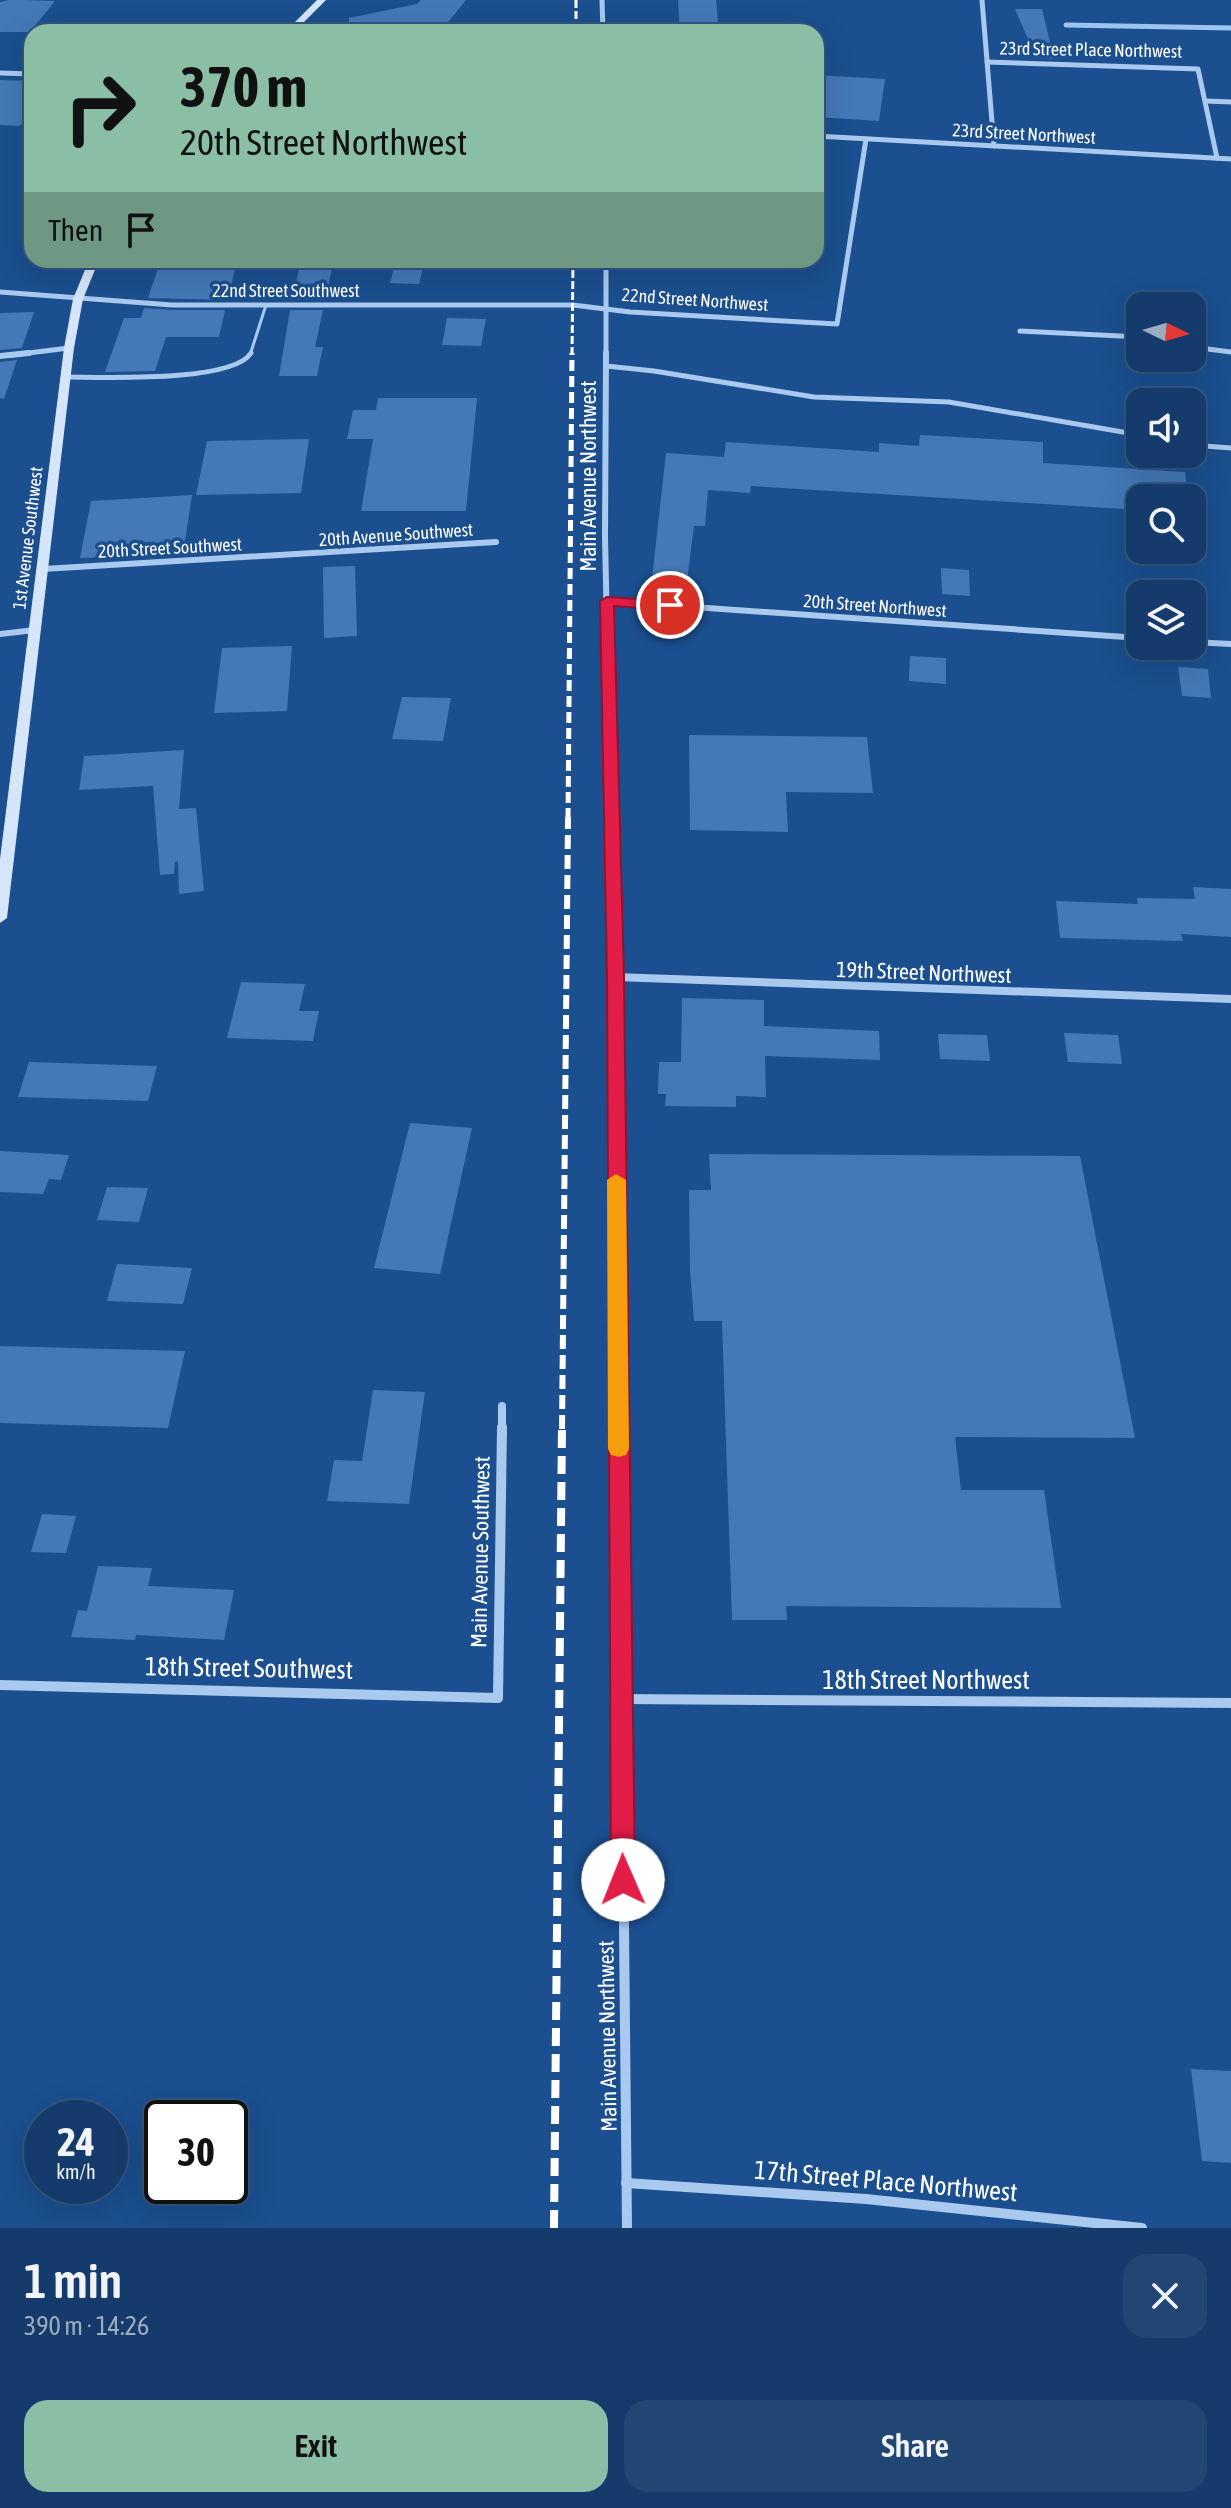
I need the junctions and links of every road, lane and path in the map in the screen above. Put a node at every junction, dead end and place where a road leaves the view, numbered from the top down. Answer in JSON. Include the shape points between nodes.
{"nodes":[{"id":1,"x":322,"y":0,"type":"edge"},
{"id":2,"x":602,"y":0,"type":"edge"},
{"id":3,"x":982,"y":0,"type":"edge"},
{"id":4,"x":297,"y":24,"type":"edge"},
{"id":5,"x":603,"y":24,"type":"edge"},
{"id":6,"x":987,"y":62,"type":"junction"},
{"id":7,"x":0,"y":73,"type":"edge"},
{"id":8,"x":24,"y":74,"type":"edge"},
{"id":9,"x":1206,"y":101,"type":"junction"},
{"id":10,"x":1231,"y":102,"type":"edge"},
{"id":11,"x":824,"y":136,"type":"edge"},
{"id":12,"x":866,"y":139,"type":"junction"},
{"id":13,"x":994,"y":146,"type":"junction"},
{"id":14,"x":1217,"y":158,"type":"junction"},
{"id":15,"x":1231,"y":159,"type":"edge"},
{"id":16,"x":91,"y":268,"type":"edge"},
{"id":17,"x":606,"y":268,"type":"edge"},
{"id":18,"x":0,"y":292,"type":"edge"},
{"id":19,"x":78,"y":299,"type":"junction"},
{"id":20,"x":266,"y":305,"type":"junction"},
{"id":21,"x":573,"y":305,"type":"joint"},
{"id":22,"x":606,"y":307,"type":"junction"},
{"id":23,"x":1020,"y":331,"type":"dead end"},
{"id":24,"x":1126,"y":336,"type":"edge"},
{"id":25,"x":69,"y":348,"type":"junction"},
{"id":26,"x":1206,"y":349,"type":"edge"},
{"id":27,"x":1231,"y":352,"type":"edge"},
{"id":28,"x":0,"y":356,"type":"edge"},
{"id":29,"x":606,"y":366,"type":"junction"},
{"id":30,"x":65,"y":377,"type":"junction"},
{"id":31,"x":1126,"y":432,"type":"edge"},
{"id":32,"x":1206,"y":446,"type":"edge"},
{"id":33,"x":1231,"y":448,"type":"edge"},
{"id":34,"x":496,"y":542,"type":"dead end"},
{"id":35,"x":298,"y":556,"type":"joint"},
{"id":36,"x":43,"y":569,"type":"junction"},
{"id":37,"x":607,"y":601,"type":"junction"},
{"id":38,"x":35,"y":630,"type":"junction"},
{"id":39,"x":0,"y":634,"type":"edge"},
{"id":40,"x":1126,"y":637,"type":"edge"},
{"id":41,"x":1206,"y":643,"type":"edge"},
{"id":42,"x":1231,"y":644,"type":"edge"},
{"id":43,"x":0,"y":918,"type":"edge"},
{"id":44,"x":615,"y":977,"type":"junction"},
{"id":45,"x":1231,"y":999,"type":"edge"},
{"id":46,"x":502,"y":1406,"type":"dead end"},
{"id":47,"x":0,"y":1685,"type":"edge"},
{"id":48,"x":498,"y":1698,"type":"joint"},
{"id":49,"x":621,"y":1699,"type":"junction"},
{"id":50,"x":1231,"y":1703,"type":"edge"},
{"id":51,"x":626,"y":2183,"type":"junction"},
{"id":52,"x":1115,"y":2226,"type":"edge"},
{"id":53,"x":627,"y":2228,"type":"edge"},
{"id":54,"x":1142,"y":2228,"type":"edge"}],
"edges":[{"from":1,"to":4,"type":"main road"},
{"from":2,"to":5,"type":"street"},
{"from":3,"to":6,"type":"street"},
{"from":6,"to":9,"type":"street","name":"23rd Street Place Northwest","via":[[1192,67],[1198,69]]},
{"from":6,"to":13,"type":"street"},
{"from":7,"to":8,"type":"street"},
{"from":9,"to":10,"type":"street"},
{"from":9,"to":14,"type":"street","name":"23rd Street Place Northwest"},
{"from":11,"to":12,"type":"street","name":"23rd Street Northwest"},
{"from":12,"to":13,"type":"street","name":"23rd Street Northwest"},
{"from":12,"to":22,"type":"street","name":"22nd Street Northwest","via":[[837,324]]},
{"from":13,"to":14,"type":"street","name":"23rd Street Northwest"},
{"from":14,"to":15,"type":"street","name":"23rd Street Northwest"},
{"from":16,"to":19,"type":"main road","name":"1st Avenue Southwest"},
{"from":17,"to":22,"type":"street","name":"Main Avenue Northwest"},
{"from":18,"to":19,"type":"street","name":"22nd Street Southwest"},
{"from":19,"to":20,"type":"street","name":"22nd Street Southwest"},
{"from":19,"to":25,"type":"main road","name":"1st Avenue Southwest"},
{"from":20,"to":21,"type":"street","name":"22nd Street Southwest"},
{"from":20,"to":30,"type":"lane","via":[[248,358],[237,368]]},
{"from":21,"to":22,"type":"street","name":"22nd Street Northwest"},
{"from":22,"to":29,"type":"street","name":"Main Avenue Northwest"},
{"from":23,"to":24,"type":"street"},
{"from":25,"to":28,"type":"street"},
{"from":25,"to":30,"type":"main road","name":"1st Avenue Southwest"},
{"from":26,"to":27,"type":"street"},
{"from":29,"to":31,"type":"lane","via":[[654,368],[804,396],[921,399]]},
{"from":29,"to":37,"type":"street","name":"Main Avenue Northwest"},
{"from":30,"to":36,"type":"main road","name":"1st Avenue Southwest"},
{"from":32,"to":33,"type":"lane"},
{"from":34,"to":35,"type":"street","name":"20th Avenue Southwest"},
{"from":35,"to":36,"type":"street","name":"20th Street Southwest"},
{"from":36,"to":38,"type":"main road","name":"1st Avenue Southwest"},
{"from":37,"to":40,"type":"street","name":"20th Street Northwest"},
{"from":37,"to":44,"type":"street","name":"Main Avenue Northwest"},
{"from":38,"to":39,"type":"street"},
{"from":38,"to":43,"type":"main road","name":"1st Avenue Southwest"},
{"from":41,"to":42,"type":"street"},
{"from":44,"to":45,"type":"street","name":"19th Street Northwest"},
{"from":44,"to":49,"type":"street","name":"Main Avenue Northwest"},
{"from":46,"to":48,"type":"street","name":"Main Avenue Southwest"},
{"from":47,"to":48,"type":"street","name":"18th Street Southwest"},
{"from":49,"to":50,"type":"street","name":"18th Street Northwest"},
{"from":49,"to":51,"type":"street","name":"Main Avenue Northwest"},
{"from":51,"to":52,"type":"street","name":"17th Street Place Northwest","via":[[866,2199]]},
{"from":51,"to":53,"type":"street","name":"Main Avenue Northwest"},
{"from":52,"to":54,"type":"street","name":"17th Street Place Northwest"}]}
